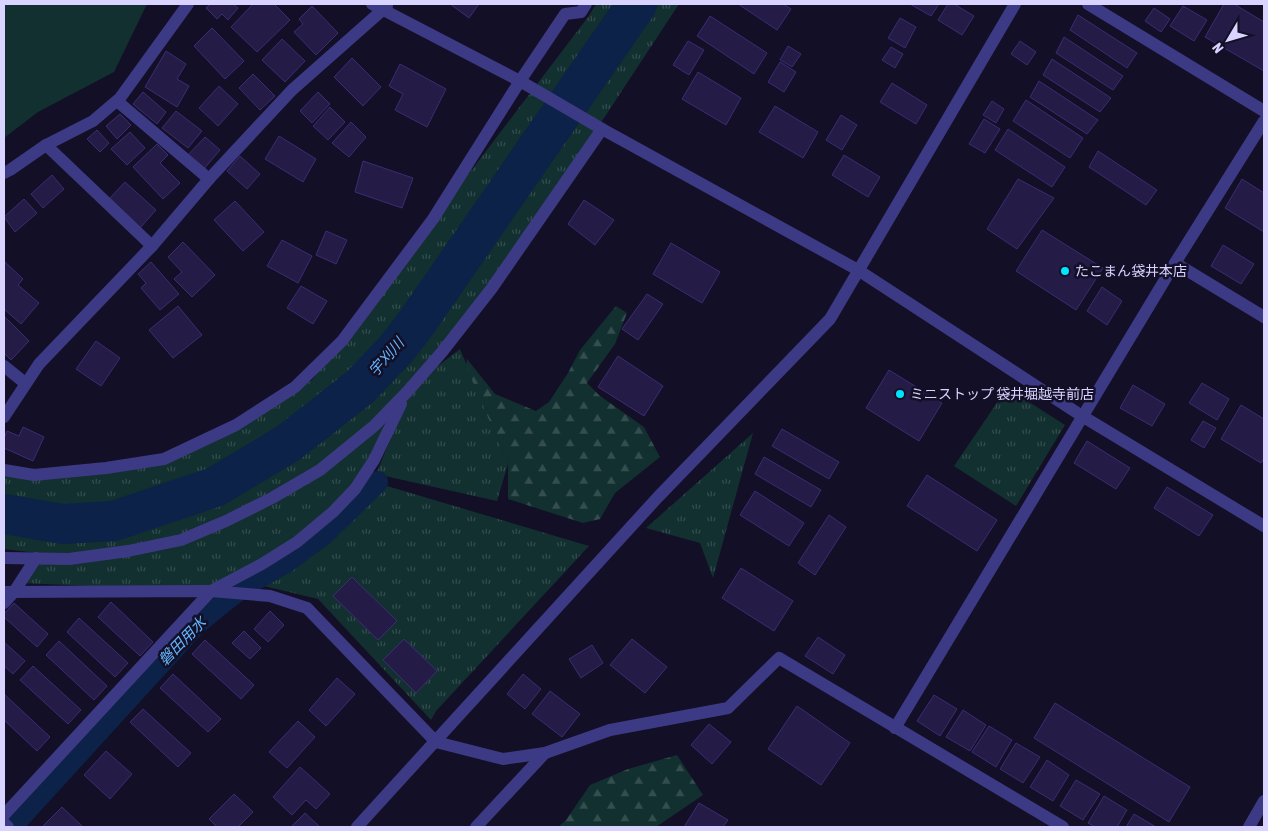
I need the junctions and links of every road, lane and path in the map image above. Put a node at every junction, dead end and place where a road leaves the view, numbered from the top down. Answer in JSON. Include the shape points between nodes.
{"nodes":[{"id":1,"x":188,"y":4,"type":"edge"},
{"id":2,"x":586,"y":4,"type":"edge"},
{"id":3,"x":1015,"y":4,"type":"edge"},
{"id":4,"x":1088,"y":4,"type":"edge"},
{"id":5,"x":381,"y":6,"type":"edge"},
{"id":6,"x":520,"y":81,"type":"junction"},
{"id":7,"x":117,"y":101,"type":"junction"},
{"id":8,"x":1264,"y":111,"type":"edge"},
{"id":9,"x":1264,"y":121,"type":"edge"},
{"id":10,"x":598,"y":127,"type":"junction"},
{"id":11,"x":46,"y":145,"type":"junction"},
{"id":12,"x":4,"y":172,"type":"edge"},
{"id":13,"x":210,"y":179,"type":"junction"},
{"id":14,"x":152,"y":246,"type":"junction"},
{"id":15,"x":1175,"y":263,"type":"junction"},
{"id":16,"x":858,"y":270,"type":"junction"},
{"id":17,"x":1264,"y":317,"type":"edge"},
{"id":18,"x":4,"y":366,"type":"edge"},
{"id":19,"x":25,"y":383,"type":"junction"},
{"id":20,"x":407,"y":392,"type":"junction"},
{"id":21,"x":1082,"y":416,"type":"junction"},
{"id":22,"x":4,"y":417,"type":"edge"},
{"id":23,"x":4,"y":470,"type":"edge"},
{"id":24,"x":1264,"y":526,"type":"edge"},
{"id":25,"x":4,"y":558,"type":"edge"},
{"id":26,"x":36,"y":558,"type":"junction"},
{"id":27,"x":211,"y":591,"type":"junction"},
{"id":28,"x":9,"y":592,"type":"edge"},
{"id":29,"x":4,"y":603,"type":"edge"},
{"id":30,"x":896,"y":728,"type":"junction"},
{"id":31,"x":436,"y":742,"type":"junction"},
{"id":32,"x":545,"y":753,"type":"junction"},
{"id":33,"x":1264,"y":801,"type":"edge"},
{"id":34,"x":4,"y":815,"type":"edge"},
{"id":35,"x":4,"y":823,"type":"edge"},
{"id":36,"x":8,"y":827,"type":"edge"},
{"id":37,"x":357,"y":827,"type":"edge"},
{"id":38,"x":476,"y":827,"type":"edge"},
{"id":39,"x":1063,"y":827,"type":"edge"},
{"id":40,"x":1249,"y":827,"type":"edge"}],
"edges":[{"from":1,"to":7,"type":"street"},
{"from":2,"to":6,"type":"street","via":[[581,12],[565,14]]},
{"from":3,"to":16,"type":"street"},
{"from":4,"to":8,"type":"street"},
{"from":5,"to":6,"type":"street"},
{"from":5,"to":13,"type":"street","via":[[292,90]]},
{"from":6,"to":10,"type":"street"},
{"from":6,"to":23,"type":"street","via":[[433,218],[342,341],[295,387],[236,425],[164,459],[34,475]]},
{"from":7,"to":11,"type":"street","via":[[93,121]]},
{"from":7,"to":13,"type":"street"},
{"from":9,"to":15,"type":"street"},
{"from":10,"to":16,"type":"street"},
{"from":10,"to":20,"type":"street","via":[[492,288]]},
{"from":11,"to":12,"type":"street"},
{"from":11,"to":14,"type":"street"},
{"from":13,"to":14,"type":"street"},
{"from":14,"to":19,"type":"street","via":[[39,364]]},
{"from":15,"to":17,"type":"street"},
{"from":15,"to":21,"type":"street"},
{"from":16,"to":21,"type":"street"},
{"from":16,"to":31,"type":"street","via":[[830,319],[658,497]]},
{"from":18,"to":19,"type":"street"},
{"from":19,"to":22,"type":"street"},
{"from":20,"to":26,"type":"street","via":[[374,426],[320,470],[226,521],[180,540],[68,559]]},
{"from":20,"to":27,"type":"street","via":[[374,460],[355,489],[297,542]]},
{"from":21,"to":24,"type":"street"},
{"from":21,"to":30,"type":"street"},
{"from":25,"to":26,"type":"street"},
{"from":26,"to":28,"type":"street"},
{"from":27,"to":28,"type":"street"},
{"from":27,"to":31,"type":"street","via":[[270,596],[307,608]]},
{"from":27,"to":34,"type":"street"},
{"from":28,"to":29,"type":"street"},
{"from":30,"to":32,"type":"street","via":[[779,658],[728,708],[610,730]]},
{"from":30,"to":39,"type":"street"},
{"from":31,"to":32,"type":"street","via":[[503,759]]},
{"from":31,"to":37,"type":"street"},
{"from":32,"to":38,"type":"street"},
{"from":33,"to":40,"type":"street"},
{"from":35,"to":36,"type":"street"}]}
